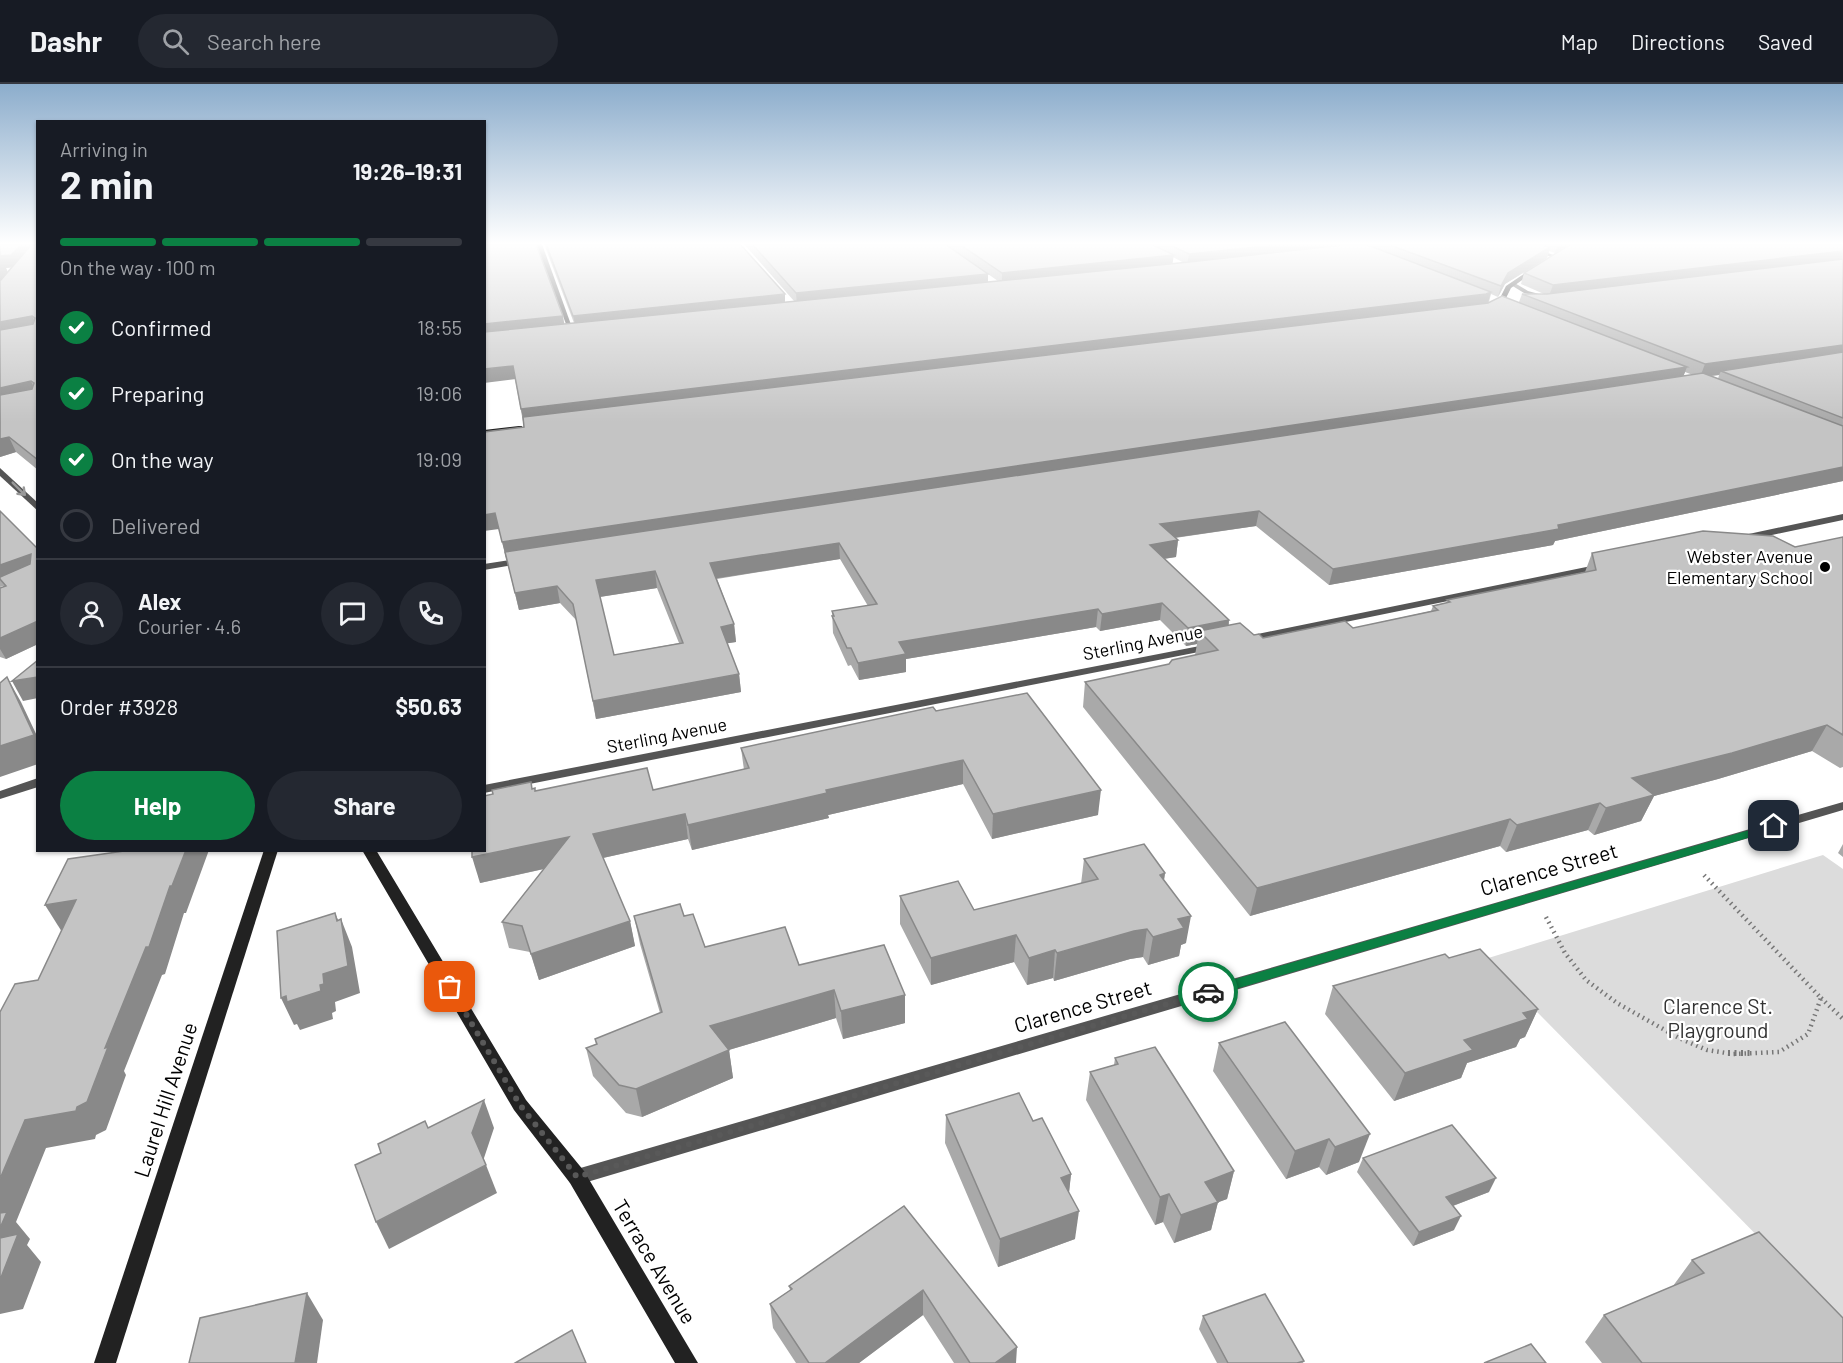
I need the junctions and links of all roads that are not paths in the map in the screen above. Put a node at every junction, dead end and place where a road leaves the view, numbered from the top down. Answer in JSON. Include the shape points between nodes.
{"nodes":[{"id":1,"x":561,"y":304,"type":"edge"},
{"id":2,"x":1497,"y":304,"type":"edge"},
{"id":3,"x":1484,"y":310,"type":"edge"},
{"id":4,"x":583,"y":331,"type":"edge"},
{"id":5,"x":572,"y":333,"type":"junction"},
{"id":6,"x":561,"y":334,"type":"edge"},
{"id":7,"x":532,"y":426,"type":"edge"},
{"id":8,"x":486,"y":432,"type":"edge"},
{"id":9,"x":0,"y":471,"type":"edge"},
{"id":10,"x":36,"y":506,"type":"edge"},
{"id":11,"x":1843,"y":517,"type":"edge"},
{"id":12,"x":1737,"y":539,"type":"edge"},
{"id":13,"x":532,"y":560,"type":"edge"},
{"id":14,"x":1608,"y":566,"type":"edge"},
{"id":15,"x":486,"y":567,"type":"edge"},
{"id":16,"x":36,"y":783,"type":"edge"},
{"id":17,"x":486,"y":789,"type":"edge"},
{"id":18,"x":0,"y":795,"type":"edge"},
{"id":19,"x":1843,"y":806,"type":"edge"},
{"id":20,"x":270,"y":852,"type":"edge"},
{"id":21,"x":370,"y":852,"type":"edge"},
{"id":22,"x":577,"y":1177,"type":"junction"},
{"id":23,"x":105,"y":1363,"type":"edge"},
{"id":24,"x":687,"y":1363,"type":"edge"}],
"edges":[{"from":1,"to":5,"type":"street"},
{"from":2,"to":3,"type":"street"},
{"from":4,"to":5,"type":"street"},
{"from":5,"to":6,"type":"street"},
{"from":7,"to":8,"type":"street"},
{"from":9,"to":10,"type":"street","one_way":true},
{"from":11,"to":12,"type":"street"},
{"from":13,"to":15,"type":"street"},
{"from":14,"to":17,"type":"street","name":"Sterling Avenue"},
{"from":16,"to":18,"type":"street"},
{"from":19,"to":22,"type":"street","name":"Clarence Street"},
{"from":20,"to":23,"type":"street","name":"Laurel Hill Avenue"},
{"from":21,"to":22,"type":"street","name":"Terrace Avenue","via":[[520,1105]]},
{"from":22,"to":24,"type":"street","name":"Terrace Avenue"}]}
